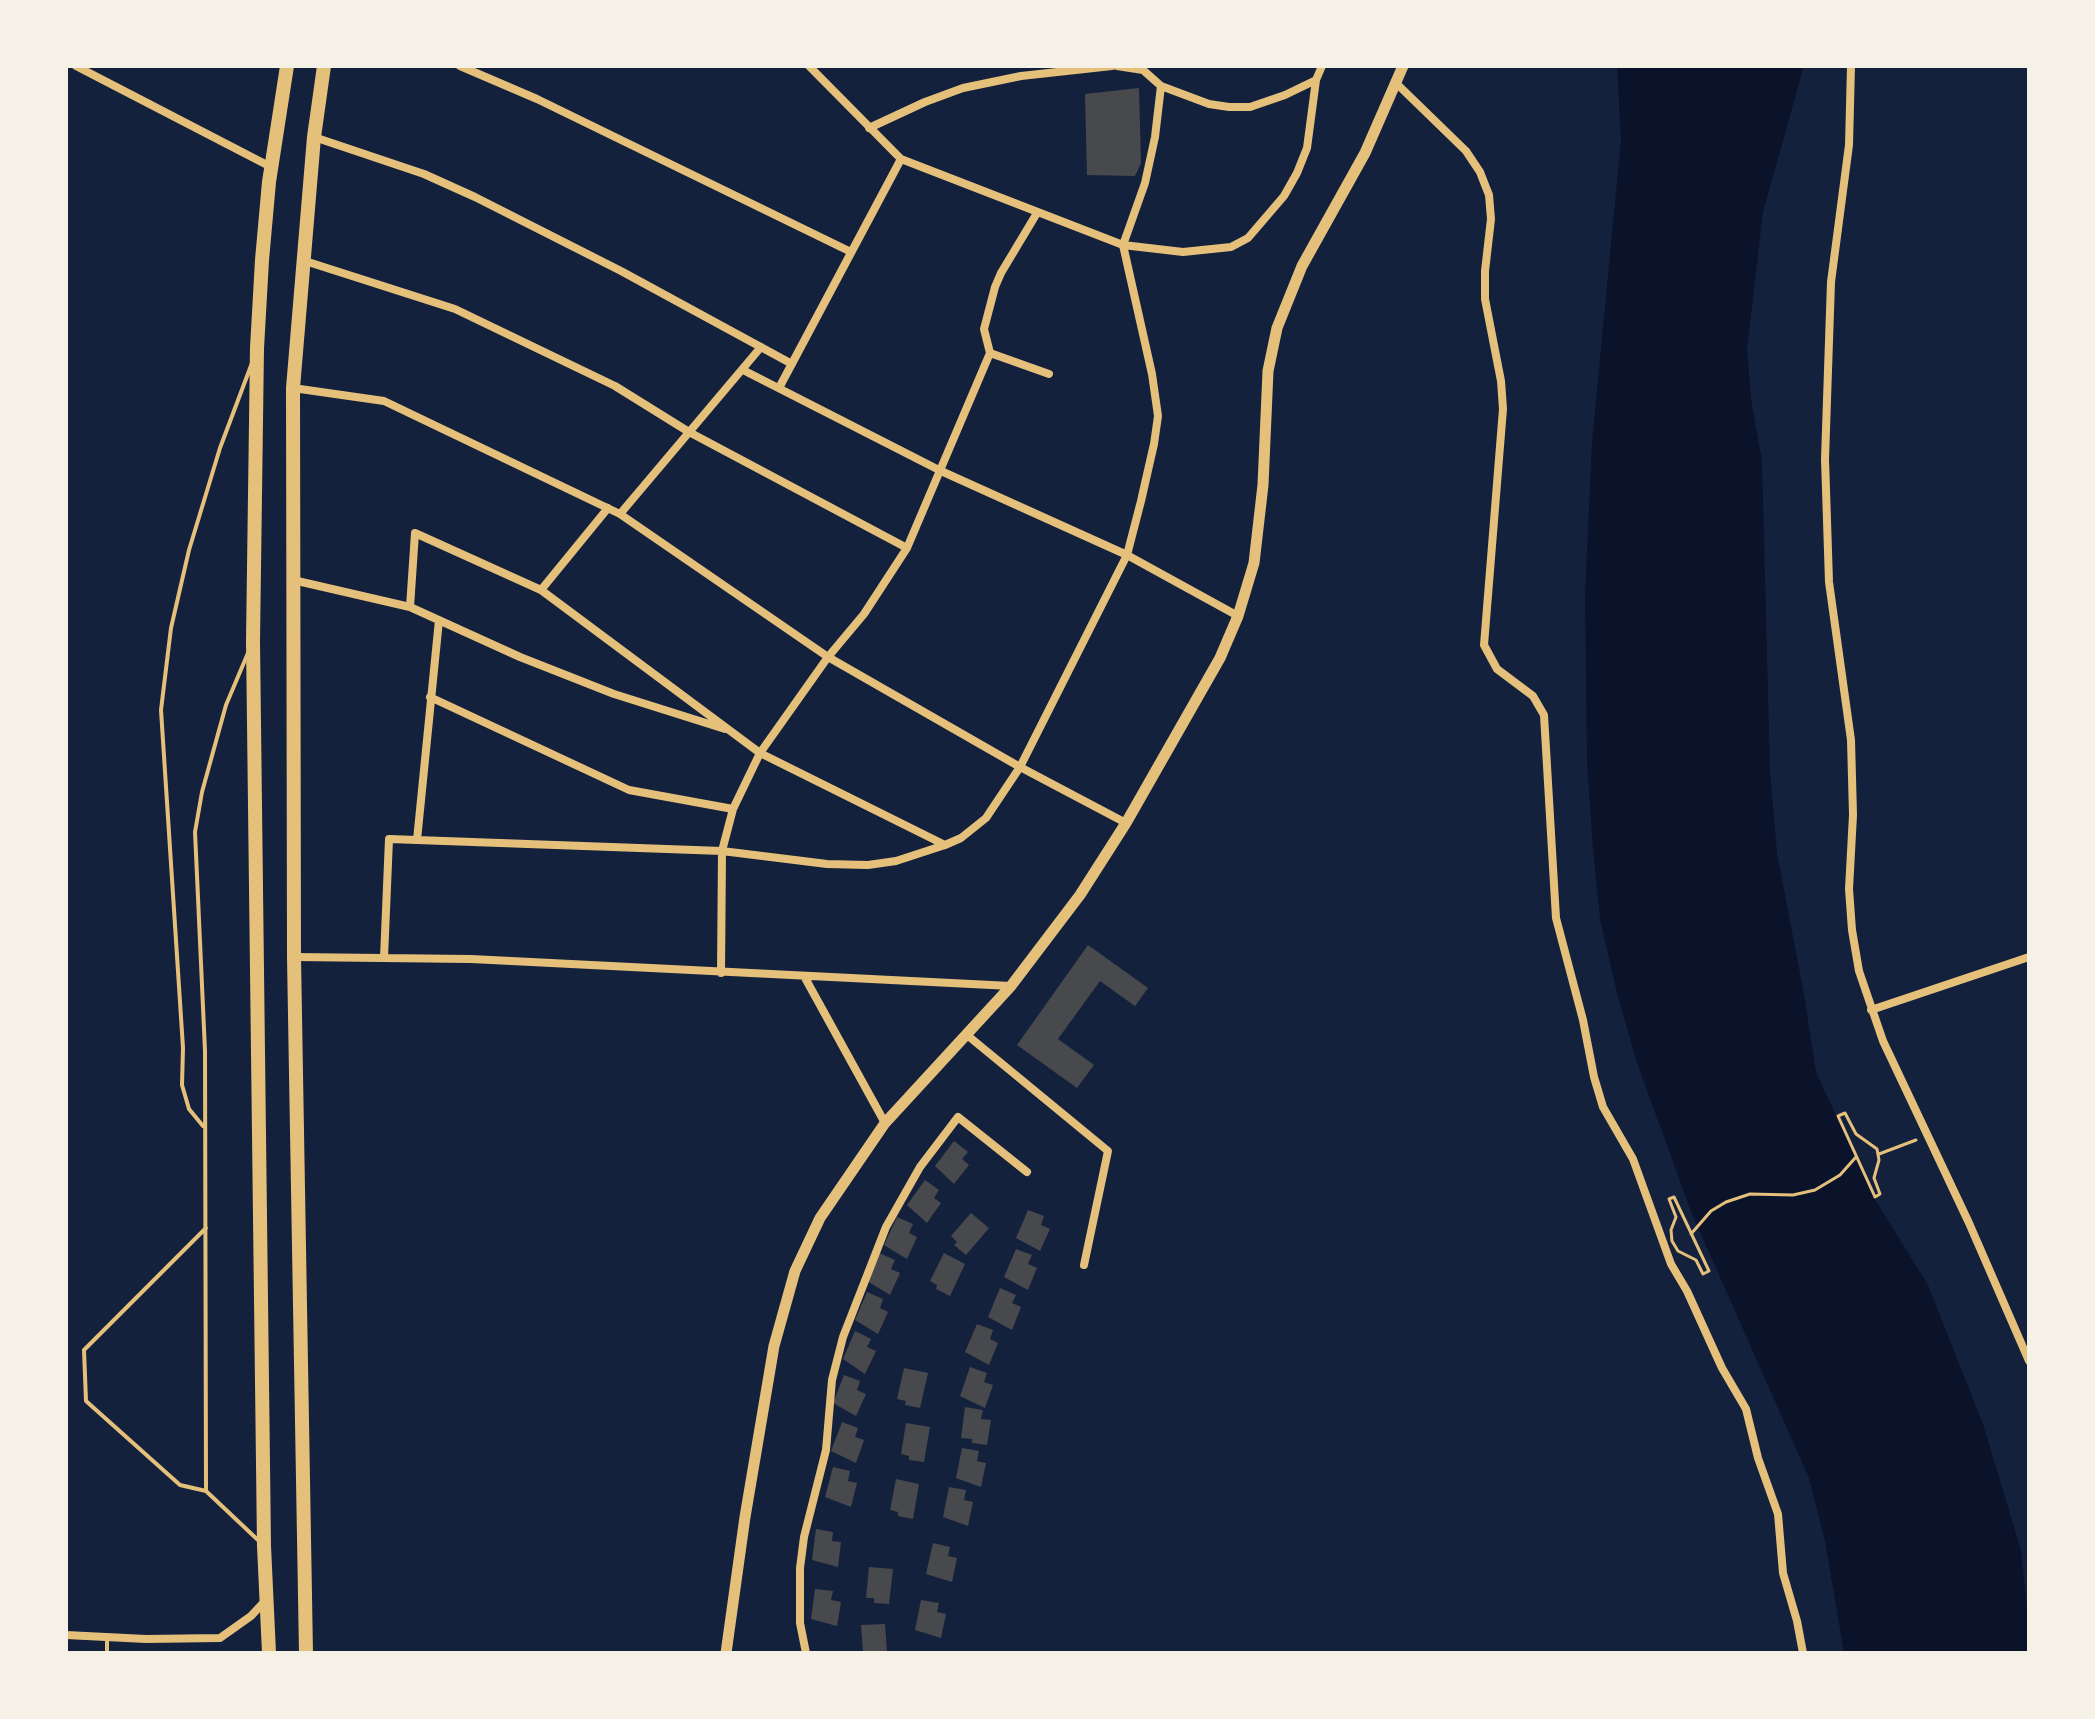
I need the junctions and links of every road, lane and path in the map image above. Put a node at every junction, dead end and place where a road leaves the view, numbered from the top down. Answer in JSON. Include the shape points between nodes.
{"nodes":[{"id":1,"x":76,"y":66,"type":"edge"},
{"id":2,"x":287,"y":66,"type":"edge"},
{"id":3,"x":324,"y":66,"type":"edge"},
{"id":4,"x":460,"y":66,"type":"edge"},
{"id":5,"x":809,"y":66,"type":"edge"},
{"id":6,"x":1115,"y":66,"type":"edge"},
{"id":7,"x":1322,"y":66,"type":"edge"},
{"id":8,"x":1403,"y":66,"type":"edge"},
{"id":9,"x":1851,"y":66,"type":"edge"},
{"id":10,"x":1143,"y":68,"type":"edge"},
{"id":11,"x":1316,"y":80,"type":"junction"},
{"id":12,"x":1396,"y":83,"type":"junction"},
{"id":13,"x":1161,"y":86,"type":"junction"},
{"id":14,"x":869,"y":128,"type":"junction"},
{"id":15,"x":314,"y":137,"type":"junction"},
{"id":16,"x":901,"y":159,"type":"junction"},
{"id":17,"x":271,"y":167,"type":"junction"},
{"id":18,"x":1037,"y":213,"type":"junction"},
{"id":19,"x":1123,"y":245,"type":"junction"},
{"id":20,"x":851,"y":252,"type":"junction"},
{"id":21,"x":305,"y":261,"type":"junction"},
{"id":22,"x":761,"y":347,"type":"junction"},
{"id":23,"x":257,"y":348,"type":"junction"},
{"id":24,"x":990,"y":353,"type":"junction"},
{"id":25,"x":792,"y":364,"type":"junction"},
{"id":26,"x":743,"y":370,"type":"junction"},
{"id":27,"x":1049,"y":374,"type":"dead end"},
{"id":28,"x":293,"y":388,"type":"junction"},
{"id":29,"x":779,"y":388,"type":"junction"},
{"id":30,"x":689,"y":432,"type":"junction"},
{"id":31,"x":941,"y":471,"type":"junction"},
{"id":32,"x":608,"y":508,"type":"junction"},
{"id":33,"x":620,"y":514,"type":"junction"},
{"id":34,"x":907,"y":548,"type":"junction"},
{"id":35,"x":1127,"y":555,"type":"junction"},
{"id":36,"x":292,"y":580,"type":"junction"},
{"id":37,"x":541,"y":590,"type":"junction"},
{"id":38,"x":410,"y":607,"type":"junction"},
{"id":39,"x":1238,"y":616,"type":"junction"},
{"id":40,"x":439,"y":620,"type":"junction"},
{"id":41,"x":253,"y":641,"type":"junction"},
{"id":42,"x":828,"y":657,"type":"junction"},
{"id":43,"x":430,"y":697,"type":"junction"},
{"id":44,"x":733,"y":732,"type":"junction"},
{"id":45,"x":760,"y":753,"type":"junction"},
{"id":46,"x":1020,"y":767,"type":"junction"},
{"id":47,"x":733,"y":809,"type":"junction"},
{"id":48,"x":1126,"y":823,"type":"junction"},
{"id":49,"x":417,"y":840,"type":"junction"},
{"id":50,"x":945,"y":845,"type":"junction"},
{"id":51,"x":722,"y":851,"type":"junction"},
{"id":52,"x":294,"y":957,"type":"junction"},
{"id":53,"x":2029,"y":957,"type":"edge"},
{"id":54,"x":384,"y":958,"type":"junction"},
{"id":55,"x":721,"y":973,"type":"junction"},
{"id":56,"x":804,"y":976,"type":"junction"},
{"id":57,"x":1011,"y":986,"type":"junction"},
{"id":58,"x":1871,"y":1010,"type":"junction"},
{"id":59,"x":967,"y":1035,"type":"junction"},
{"id":60,"x":885,"y":1123,"type":"junction"},
{"id":61,"x":205,"y":1128,"type":"junction"},
{"id":62,"x":1928,"y":1136,"type":"junction"},
{"id":63,"x":1879,"y":1154,"type":"junction"},
{"id":64,"x":1856,"y":1157,"type":"junction"},
{"id":65,"x":1027,"y":1172,"type":"dead end"},
{"id":66,"x":206,"y":1228,"type":"junction"},
{"id":67,"x":1691,"y":1234,"type":"junction"},
{"id":68,"x":1084,"y":1265,"type":"dead end"},
{"id":69,"x":2029,"y":1361,"type":"edge"},
{"id":70,"x":206,"y":1491,"type":"junction"},
{"id":71,"x":264,"y":1546,"type":"junction"},
{"id":72,"x":267,"y":1599,"type":"junction"},
{"id":73,"x":66,"y":1635,"type":"edge"},
{"id":74,"x":107,"y":1637,"type":"junction"},
{"id":75,"x":107,"y":1653,"type":"edge"},
{"id":76,"x":269,"y":1653,"type":"edge"},
{"id":77,"x":306,"y":1653,"type":"edge"},
{"id":78,"x":726,"y":1653,"type":"edge"},
{"id":79,"x":806,"y":1653,"type":"edge"},
{"id":80,"x":1803,"y":1653,"type":"edge"}],
"edges":[{"from":1,"to":17,"type":"street"},
{"from":2,"to":17,"type":"main road"},
{"from":3,"to":15,"type":"main road"},
{"from":4,"to":20,"type":"street"},
{"from":5,"to":14,"type":"street"},
{"from":6,"to":10,"type":"street"},
{"from":6,"to":14,"type":"street","via":[[963,88]]},
{"from":7,"to":11,"type":"street"},
{"from":8,"to":12,"type":"street"},
{"from":9,"to":58,"type":"street","via":[[1849,145],[1831,282],[1826,520],[1851,740],[1852,930]]},
{"from":10,"to":13,"type":"street"},
{"from":11,"to":13,"type":"street","via":[[1250,107],[1209,104]]},
{"from":11,"to":19,"type":"street","via":[[1307,148],[1297,173],[1275,209],[1248,238],[1231,247],[1183,252]]},
{"from":12,"to":39,"type":"street","via":[[1365,153],[1302,266],[1277,328],[1268,371],[1257,545]]},
{"from":12,"to":80,"type":"street","via":[[1466,151],[1489,195],[1485,299],[1503,409],[1484,645],[1497,669],[1533,696],[1544,715],[1556,918],[1594,1077],[1603,1107],[1633,1159],[1671,1264],[1746,1409],[1778,1514],[1783,1573]]},
{"from":13,"to":19,"type":"street","via":[[1145,183]]},
{"from":14,"to":16,"type":"street"},
{"from":15,"to":21,"type":"main road"},
{"from":15,"to":22,"type":"street","via":[[475,197]]},
{"from":16,"to":18,"type":"street"},
{"from":16,"to":20,"type":"street"},
{"from":17,"to":23,"type":"main road"},
{"from":18,"to":19,"type":"street"},
{"from":18,"to":24,"type":"street","via":[[995,287],[984,329]]},
{"from":19,"to":35,"type":"street","via":[[1158,416]]},
{"from":20,"to":25,"type":"street"},
{"from":21,"to":28,"type":"main road"},
{"from":21,"to":30,"type":"street","via":[[455,309],[615,386]]},
{"from":22,"to":25,"type":"street"},
{"from":22,"to":26,"type":"street"},
{"from":23,"to":41,"type":"main road"},
{"from":23,"to":61,"type":"lane","via":[[189,550],[171,628],[161,710],[182,1085],[189,1109]]},
{"from":24,"to":27,"type":"street"},
{"from":24,"to":31,"type":"street"},
{"from":25,"to":29,"type":"street"},
{"from":26,"to":29,"type":"street"},
{"from":26,"to":30,"type":"street"},
{"from":28,"to":32,"type":"street","via":[[384,401]]},
{"from":28,"to":36,"type":"main road"},
{"from":29,"to":31,"type":"street"},
{"from":30,"to":33,"type":"street"},
{"from":30,"to":34,"type":"street"},
{"from":31,"to":34,"type":"street"},
{"from":31,"to":35,"type":"street"},
{"from":32,"to":33,"type":"street"},
{"from":32,"to":37,"type":"street"},
{"from":33,"to":42,"type":"street"},
{"from":34,"to":42,"type":"street"},
{"from":35,"to":39,"type":"street"},
{"from":35,"to":46,"type":"street"},
{"from":36,"to":38,"type":"street"},
{"from":36,"to":52,"type":"main road"},
{"from":37,"to":38,"type":"street","via":[[415,533]]},
{"from":37,"to":44,"type":"street"},
{"from":38,"to":40,"type":"street"},
{"from":39,"to":48,"type":"street","via":[[1202,692]]},
{"from":40,"to":43,"type":"street"},
{"from":40,"to":44,"type":"street","via":[[614,694]]},
{"from":41,"to":61,"type":"lane","via":[[226,705],[195,832]]},
{"from":41,"to":71,"type":"main road"},
{"from":42,"to":45,"type":"street"},
{"from":42,"to":46,"type":"street"},
{"from":43,"to":47,"type":"street","via":[[629,790]]},
{"from":43,"to":49,"type":"street"},
{"from":44,"to":45,"type":"street"},
{"from":45,"to":47,"type":"street"},
{"from":45,"to":50,"type":"street"},
{"from":46,"to":48,"type":"street"},
{"from":46,"to":50,"type":"street","via":[[986,818]]},
{"from":47,"to":51,"type":"street"},
{"from":48,"to":57,"type":"street","via":[[1072,908]]},
{"from":49,"to":51,"type":"street"},
{"from":49,"to":54,"type":"street","via":[[389,839]]},
{"from":50,"to":51,"type":"street","via":[[868,865]]},
{"from":51,"to":55,"type":"street"},
{"from":52,"to":54,"type":"street"},
{"from":52,"to":77,"type":"main road"},
{"from":53,"to":58,"type":"street"},
{"from":54,"to":55,"type":"street"},
{"from":55,"to":56,"type":"street"},
{"from":56,"to":57,"type":"street"},
{"from":56,"to":60,"type":"street"},
{"from":57,"to":59,"type":"street"},
{"from":58,"to":62,"type":"street"},
{"from":59,"to":60,"type":"street"},
{"from":59,"to":68,"type":"street","via":[[1108,1151]]},
{"from":60,"to":78,"type":"street","via":[[820,1218],[789,1290],[774,1346]]},
{"from":61,"to":66,"type":"lane"},
{"from":62,"to":63,"type":"path"},
{"from":62,"to":69,"type":"street"},
{"from":63,"to":64,"type":"path","via":[[1874,1178],[1880,1194],[1875,1197]]},
{"from":63,"to":64,"type":"path","via":[[1852,1130],[1845,1113],[1838,1116]]},
{"from":64,"to":67,"type":"path","via":[[1815,1190],[1750,1194],[1726,1202]]},
{"from":65,"to":79,"type":"street","via":[[958,1117],[914,1176],[886,1227],[832,1380],[826,1450],[800,1568]]},
{"from":66,"to":70,"type":"lane"},
{"from":66,"to":70,"type":"lane","via":[[84,1350],[86,1401],[180,1485]]},
{"from":67,"to":67,"type":"path","via":[[1674,1197],[1669,1199],[1676,1217],[1672,1241],[1678,1251],[1696,1260],[1703,1274],[1709,1271]]},
{"from":70,"to":71,"type":"lane"},
{"from":71,"to":72,"type":"main road"},
{"from":72,"to":74,"type":"street","via":[[220,1638]]},
{"from":72,"to":76,"type":"main road"},
{"from":73,"to":74,"type":"street"},
{"from":74,"to":75,"type":"lane"}]}
